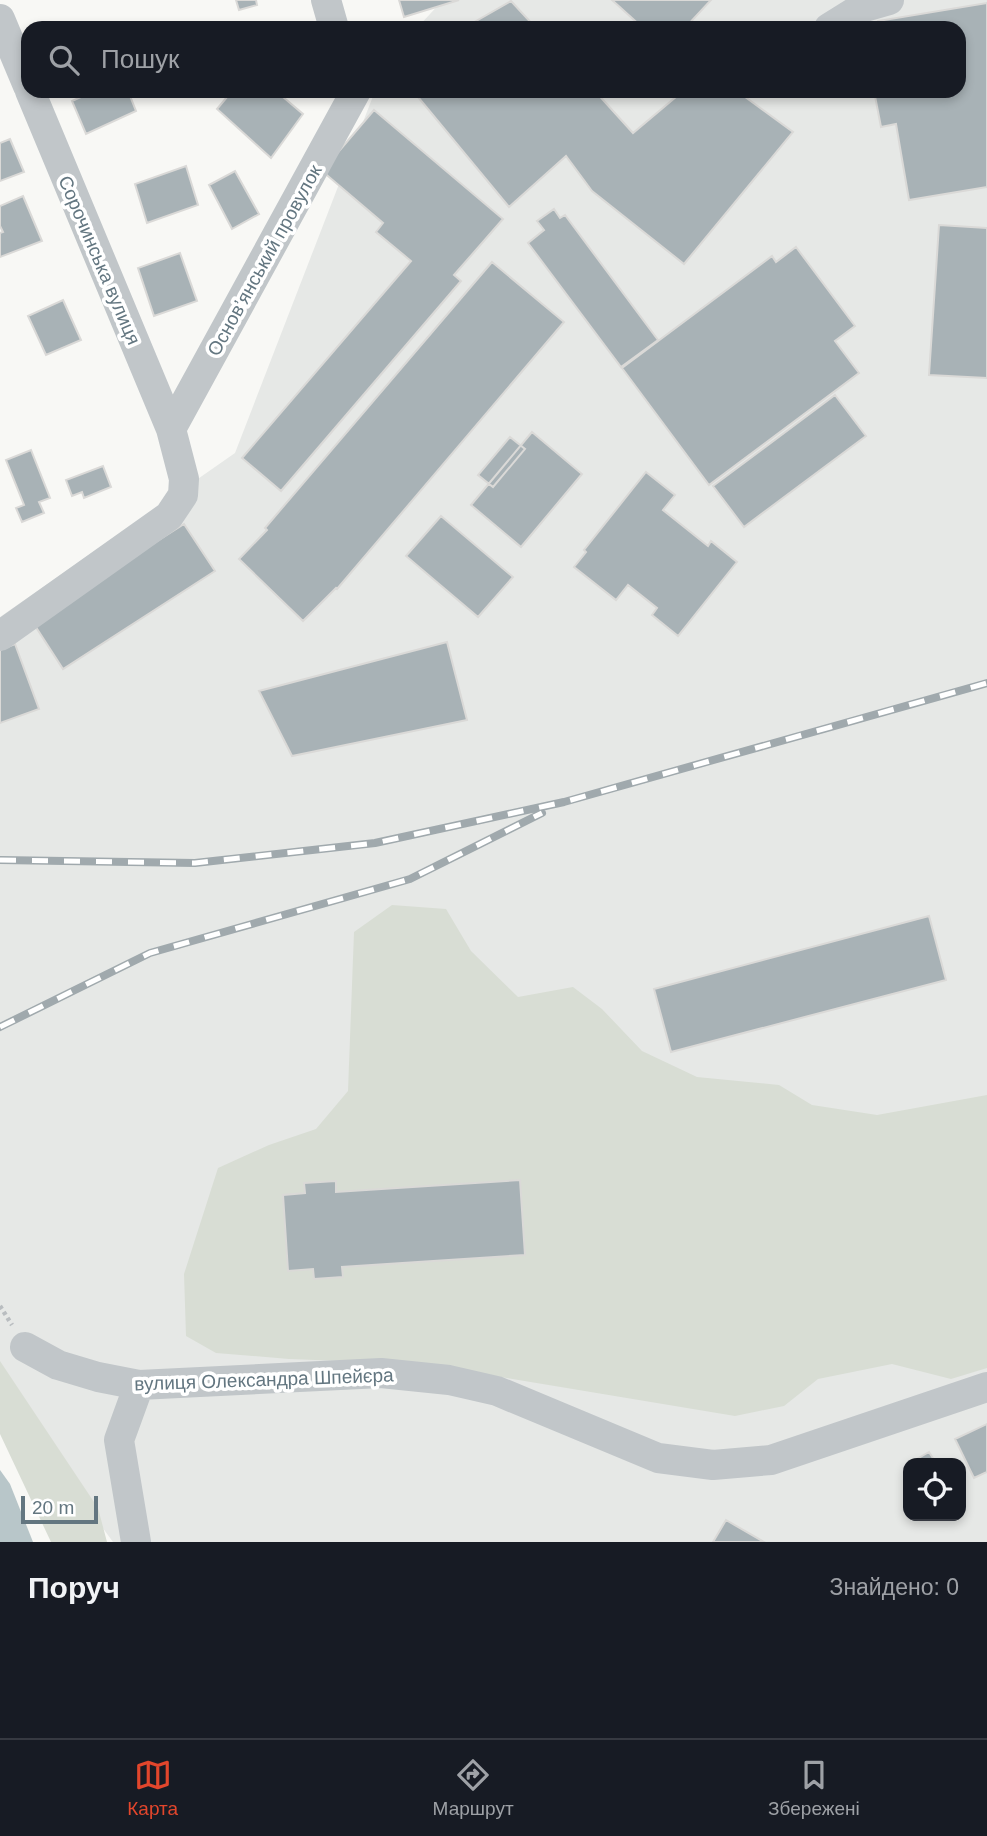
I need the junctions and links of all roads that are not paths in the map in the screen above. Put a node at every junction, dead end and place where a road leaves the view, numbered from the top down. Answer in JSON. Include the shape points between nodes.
{"nodes":[{"id":1,"x":326,"y":0,"type":"edge"},
{"id":2,"x":889,"y":0,"type":"edge"},
{"id":3,"x":0,"y":19,"type":"edge"},
{"id":4,"x":332,"y":21,"type":"edge"},
{"id":5,"x":840,"y":21,"type":"edge"},
{"id":6,"x":21,"y":70,"type":"edge"},
{"id":7,"x":33,"y":98,"type":"edge"},
{"id":8,"x":352,"y":98,"type":"edge"},
{"id":9,"x":171,"y":429,"type":"junction"},
{"id":10,"x":0,"y":636,"type":"edge"},
{"id":11,"x":25,"y":1347,"type":"dead end"},
{"id":12,"x":139,"y":1385,"type":"junction"},
{"id":13,"x":987,"y":1387,"type":"edge"},
{"id":14,"x":136,"y":1542,"type":"edge"}],
"edges":[{"from":1,"to":4,"type":"street"},
{"from":2,"to":5,"type":"street","via":[[861,8]]},
{"from":3,"to":6,"type":"street","name":"Сорочинська вулиця"},
{"from":7,"to":9,"type":"street","name":"Сорочинська вулиця"},
{"from":8,"to":9,"type":"street","name":"Основ’янський провулок"},
{"from":9,"to":10,"type":"street","name":"Сорочинська вулиця","via":[[184,479],[183,495],[169,516]]},
{"from":11,"to":12,"type":"street","name":"вулиця Олександра Шпейєра","via":[[58,1365]]},
{"from":12,"to":13,"type":"street","name":"вулиця Олександра Шпейєра","via":[[381,1373],[449,1380],[497,1391],[658,1458],[713,1465],[771,1460]]},
{"from":12,"to":14,"type":"street","via":[[119,1440]]}]}
